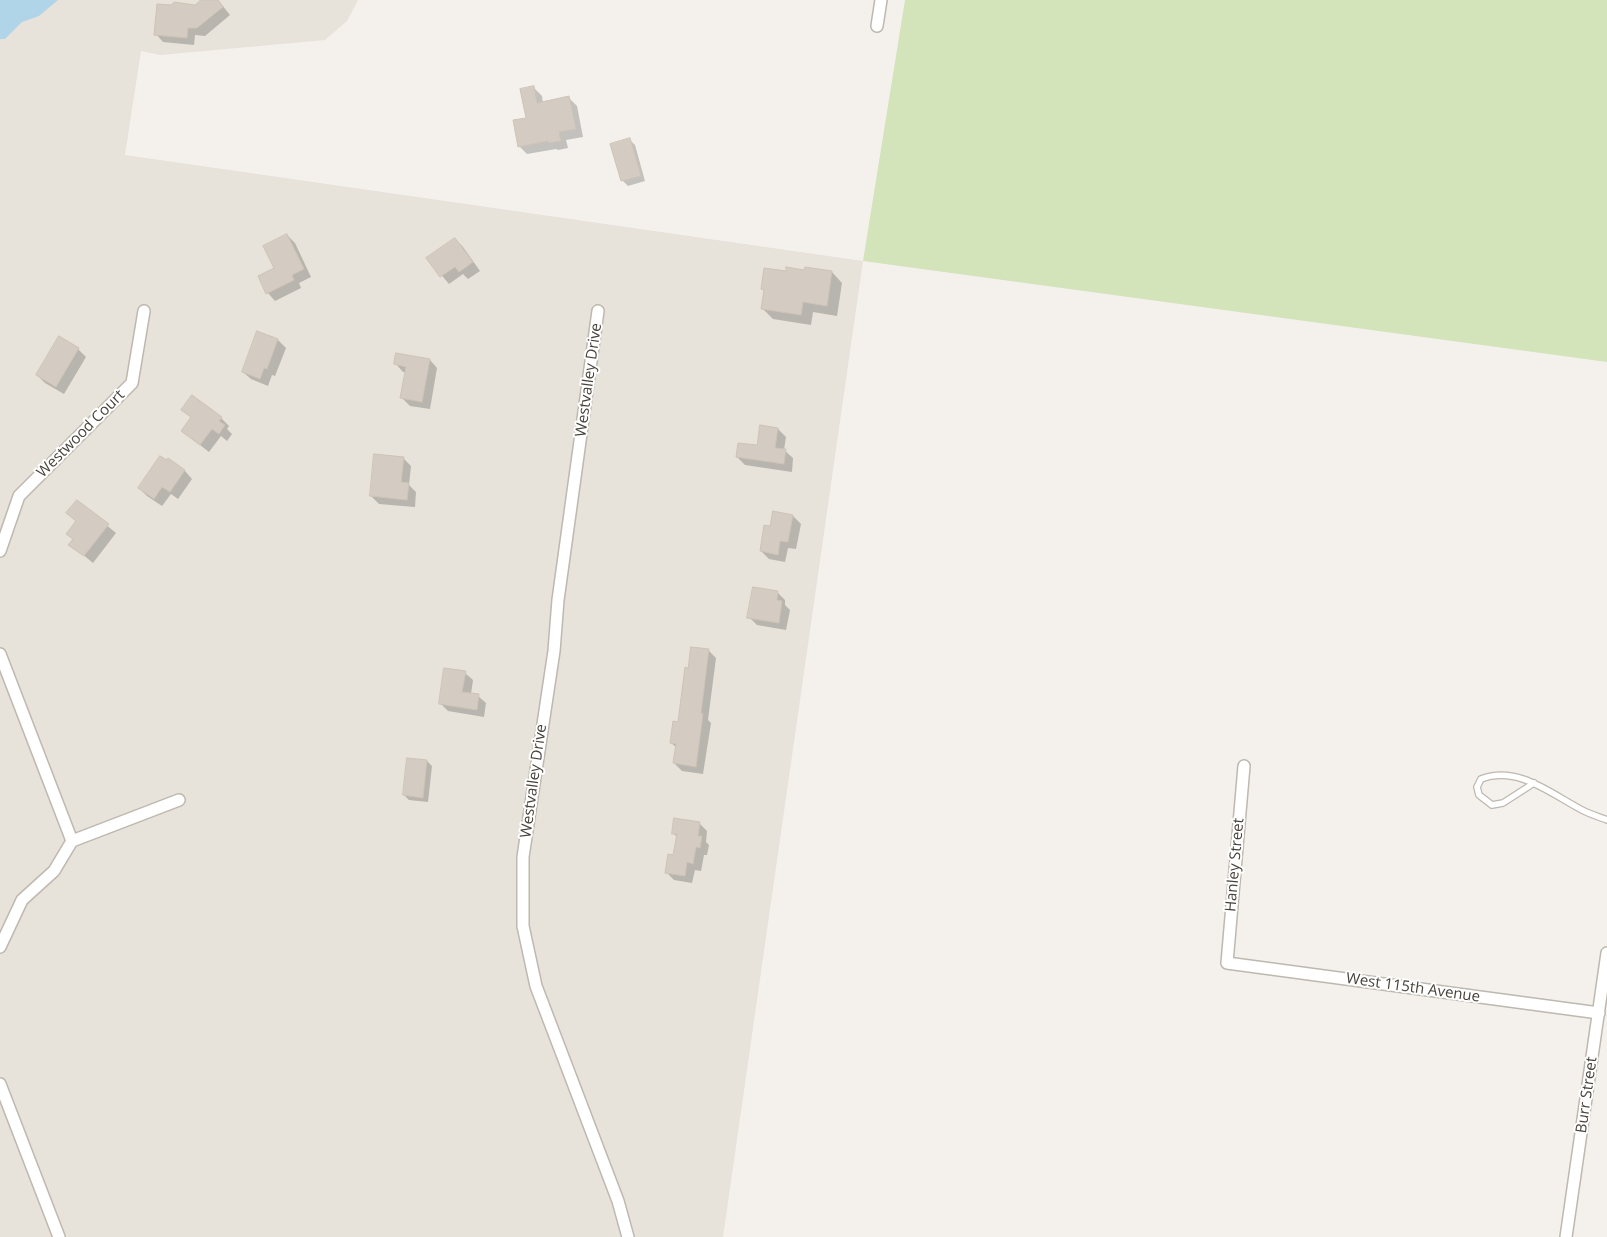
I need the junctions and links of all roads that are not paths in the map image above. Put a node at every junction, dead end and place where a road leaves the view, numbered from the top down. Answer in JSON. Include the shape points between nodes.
{"nodes":[{"id":1,"x":881,"y":0,"type":"edge"},
{"id":2,"x":877,"y":26,"type":"dead end"},
{"id":3,"x":144,"y":311,"type":"dead end"},
{"id":4,"x":598,"y":312,"type":"dead end"},
{"id":5,"x":0,"y":551,"type":"edge"},
{"id":6,"x":0,"y":654,"type":"edge"},
{"id":7,"x":1244,"y":766,"type":"dead end"},
{"id":8,"x":1534,"y":783,"type":"junction"},
{"id":9,"x":179,"y":800,"type":"dead end"},
{"id":10,"x":1607,"y":820,"type":"edge"},
{"id":11,"x":72,"y":842,"type":"junction"},
{"id":12,"x":0,"y":947,"type":"edge"},
{"id":13,"x":1607,"y":953,"type":"edge"},
{"id":14,"x":1227,"y":963,"type":"joint"},
{"id":15,"x":1599,"y":1013,"type":"junction"},
{"id":16,"x":0,"y":1084,"type":"edge"},
{"id":17,"x":59,"y":1237,"type":"edge"},
{"id":18,"x":628,"y":1237,"type":"edge"},
{"id":19,"x":1566,"y":1237,"type":"edge"}],
"edges":[{"from":1,"to":2,"type":"street"},
{"from":3,"to":5,"type":"street","name":"Westwood Court","via":[[132,383],[19,496]]},
{"from":4,"to":18,"type":"street","name":"Westvalley Drive","via":[[558,600],[554,651],[523,857],[523,926],[536,986],[618,1201]]},
{"from":6,"to":11,"type":"street"},
{"from":7,"to":14,"type":"street","name":"Hanley Street"},
{"from":8,"to":8,"type":"lane","via":[[1513,776],[1491,775],[1481,779],[1477,787],[1479,795],[1492,805],[1502,803]]},
{"from":8,"to":10,"type":"lane"},
{"from":9,"to":11,"type":"street"},
{"from":11,"to":12,"type":"street","via":[[54,871],[22,900]]},
{"from":13,"to":15,"type":"street","name":"Burr Street"},
{"from":14,"to":15,"type":"street","name":"West 115th Avenue"},
{"from":15,"to":19,"type":"street","name":"Burr Street"},
{"from":16,"to":17,"type":"street"}]}
